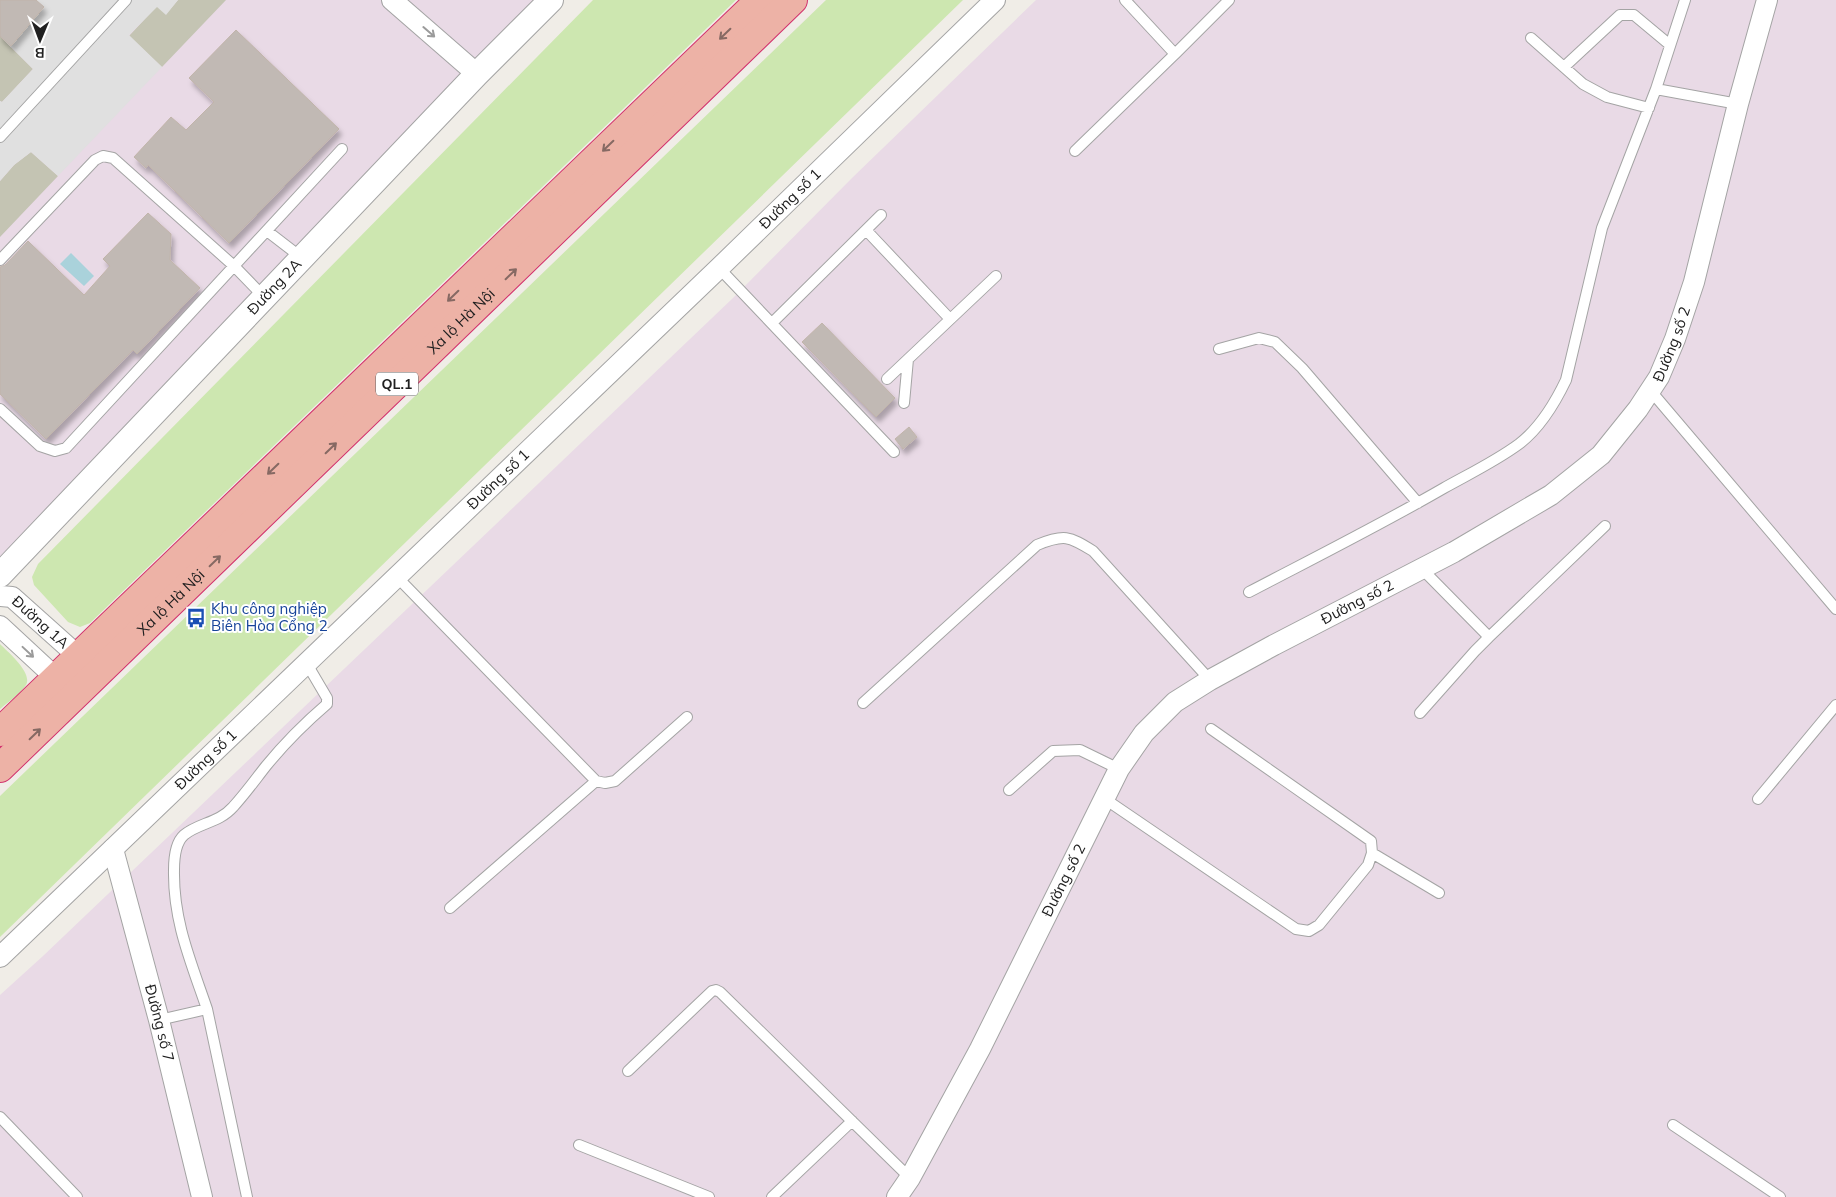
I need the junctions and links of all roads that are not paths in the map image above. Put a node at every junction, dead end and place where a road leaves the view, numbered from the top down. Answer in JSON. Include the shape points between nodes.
{"nodes":[{"id":1,"x":126,"y":0,"type":"edge"},
{"id":2,"x":392,"y":0,"type":"edge"},
{"id":3,"x":551,"y":0,"type":"edge"},
{"id":4,"x":760,"y":0,"type":"edge"},
{"id":5,"x":793,"y":0,"type":"edge"},
{"id":6,"x":995,"y":0,"type":"edge"},
{"id":7,"x":1125,"y":0,"type":"edge"},
{"id":8,"x":1229,"y":0,"type":"edge"},
{"id":9,"x":1685,"y":0,"type":"edge"},
{"id":10,"x":1768,"y":0,"type":"edge"},
{"id":11,"x":1531,"y":38,"type":"dead end"},
{"id":12,"x":1670,"y":44,"type":"junction"},
{"id":13,"x":1175,"y":54,"type":"junction"},
{"id":14,"x":1564,"y":67,"type":"junction"},
{"id":15,"x":477,"y":74,"type":"junction"},
{"id":16,"x":1656,"y":89,"type":"junction"},
{"id":17,"x":1738,"y":104,"type":"junction"},
{"id":18,"x":1649,"y":108,"type":"junction"},
{"id":19,"x":0,"y":137,"type":"edge"},
{"id":20,"x":342,"y":149,"type":"dead end"},
{"id":21,"x":1075,"y":151,"type":"dead end"},
{"id":22,"x":881,"y":215,"type":"dead end"},
{"id":23,"x":866,"y":230,"type":"junction"},
{"id":24,"x":267,"y":231,"type":"junction"},
{"id":25,"x":302,"y":258,"type":"junction"},
{"id":26,"x":0,"y":260,"type":"edge"},
{"id":27,"x":234,"y":266,"type":"junction"},
{"id":28,"x":719,"y":268,"type":"junction"},
{"id":29,"x":996,"y":276,"type":"dead end"},
{"id":30,"x":264,"y":297,"type":"junction"},
{"id":31,"x":950,"y":320,"type":"junction"},
{"id":32,"x":772,"y":323,"type":"junction"},
{"id":33,"x":1219,"y":348,"type":"dead end"},
{"id":34,"x":908,"y":359,"type":"junction"},
{"id":35,"x":887,"y":378,"type":"dead end"},
{"id":36,"x":1650,"y":390,"type":"junction"},
{"id":37,"x":904,"y":403,"type":"dead end"},
{"id":38,"x":0,"y":409,"type":"edge"},
{"id":39,"x":894,"y":452,"type":"dead end"},
{"id":40,"x":1418,"y":503,"type":"junction"},
{"id":41,"x":1604,"y":526,"type":"dead end"},
{"id":42,"x":1421,"y":568,"type":"junction"},
{"id":43,"x":0,"y":575,"type":"edge"},
{"id":44,"x":397,"y":577,"type":"junction"},
{"id":45,"x":1249,"y":592,"type":"dead end"},
{"id":46,"x":0,"y":596,"type":"edge"},
{"id":47,"x":1836,"y":610,"type":"edge"},
{"id":48,"x":0,"y":626,"type":"edge"},
{"id":49,"x":1489,"y":637,"type":"junction"},
{"id":50,"x":78,"y":656,"type":"junction"},
{"id":51,"x":307,"y":664,"type":"junction"},
{"id":52,"x":56,"y":678,"type":"junction"},
{"id":53,"x":1210,"y":680,"type":"junction"},
{"id":54,"x":863,"y":703,"type":"dead end"},
{"id":55,"x":1836,"y":705,"type":"edge"},
{"id":56,"x":1420,"y":712,"type":"dead end"},
{"id":57,"x":688,"y":717,"type":"dead end"},
{"id":58,"x":1212,"y":729,"type":"dead end"},
{"id":59,"x":0,"y":732,"type":"edge"},
{"id":60,"x":0,"y":768,"type":"edge"},
{"id":61,"x":1119,"y":770,"type":"junction"},
{"id":62,"x":596,"y":781,"type":"junction"},
{"id":63,"x":1009,"y":790,"type":"dead end"},
{"id":64,"x":1105,"y":799,"type":"junction"},
{"id":65,"x":1758,"y":799,"type":"dead end"},
{"id":66,"x":113,"y":849,"type":"junction"},
{"id":67,"x":1372,"y":852,"type":"junction"},
{"id":68,"x":1438,"y":893,"type":"dead end"},
{"id":69,"x":450,"y":908,"type":"dead end"},
{"id":70,"x":0,"y":957,"type":"edge"},
{"id":71,"x":207,"y":1009,"type":"junction"},
{"id":72,"x":159,"y":1020,"type":"junction"},
{"id":73,"x":628,"y":1071,"type":"dead end"},
{"id":74,"x":0,"y":1117,"type":"edge"},
{"id":75,"x":852,"y":1120,"type":"junction"},
{"id":76,"x":1674,"y":1125,"type":"dead end"},
{"id":77,"x":579,"y":1146,"type":"dead end"},
{"id":78,"x":910,"y":1178,"type":"junction"},
{"id":79,"x":78,"y":1197,"type":"edge"},
{"id":80,"x":202,"y":1197,"type":"edge"},
{"id":81,"x":247,"y":1197,"type":"edge"},
{"id":82,"x":709,"y":1197,"type":"edge"},
{"id":83,"x":772,"y":1197,"type":"edge"},
{"id":84,"x":897,"y":1197,"type":"edge"},
{"id":85,"x":1780,"y":1197,"type":"edge"}],
"edges":[{"from":1,"to":19,"type":"lane"},
{"from":2,"to":15,"type":"street","one_way":true},
{"from":3,"to":15,"type":"street","name":"Đường 2A"},
{"from":4,"to":50,"type":"highway","name":"Xa lộ Hà Nội","number":"QL.1","one_way":true},
{"from":60,"to":5,"type":"highway","name":"Xa lộ Hà Nội","number":"QL.1","one_way":true},
{"from":6,"to":28,"type":"street","name":"Đường số 1"},
{"from":7,"to":13,"type":"lane"},
{"from":8,"to":13,"type":"lane"},
{"from":9,"to":12,"type":"lane"},
{"from":10,"to":17,"type":"street","name":"Đường số 2"},
{"from":11,"to":14,"type":"lane"},
{"from":12,"to":14,"type":"lane","via":[[1634,15],[1620,15]]},
{"from":12,"to":16,"type":"lane"},
{"from":13,"to":21,"type":"lane"},
{"from":14,"to":18,"type":"lane","via":[[1583,84],[1607,98]]},
{"from":15,"to":25,"type":"street","name":"Đường 2A"},
{"from":16,"to":17,"type":"lane"},
{"from":16,"to":18,"type":"lane"},
{"from":17,"to":36,"type":"street","name":"Đường số 2","via":[[1694,282],[1675,339]]},
{"from":18,"to":40,"type":"lane","via":[[1602,228],[1566,380],[1558,397],[1520,443]]},
{"from":20,"to":24,"type":"lane"},
{"from":22,"to":23,"type":"lane"},
{"from":23,"to":31,"type":"lane"},
{"from":23,"to":32,"type":"lane"},
{"from":24,"to":25,"type":"lane"},
{"from":24,"to":27,"type":"lane"},
{"from":25,"to":30,"type":"street","name":"Đường 2A"},
{"from":26,"to":27,"type":"lane","via":[[95,160],[103,156],[113,158]]},
{"from":27,"to":30,"type":"lane"},
{"from":27,"to":38,"type":"lane","via":[[66,448],[55,451],[40,446]]},
{"from":28,"to":32,"type":"lane"},
{"from":28,"to":44,"type":"street","name":"Đường số 1"},
{"from":29,"to":31,"type":"lane"},
{"from":30,"to":43,"type":"street","name":"Đường 2A"},
{"from":31,"to":34,"type":"lane"},
{"from":32,"to":39,"type":"lane"},
{"from":33,"to":40,"type":"lane","via":[[1259,338],[1275,342],[1302,368]]},
{"from":34,"to":35,"type":"lane"},
{"from":34,"to":37,"type":"lane"},
{"from":36,"to":42,"type":"street","name":"Đường số 2","via":[[1601,455],[1551,495]]},
{"from":36,"to":47,"type":"lane"},
{"from":40,"to":45,"type":"lane"},
{"from":41,"to":49,"type":"lane"},
{"from":42,"to":49,"type":"lane"},
{"from":42,"to":53,"type":"street","name":"Đường số 2"},
{"from":44,"to":51,"type":"street","name":"Đường số 1"},
{"from":44,"to":62,"type":"lane"},
{"from":46,"to":50,"type":"street","name":"Đường 1A","via":[[12,597]]},
{"from":48,"to":52,"type":"street","name":"Đường 1A","one_way":true},
{"from":49,"to":56,"type":"lane"},
{"from":50,"to":52,"type":"highway","name":"Xa lộ Hà Nội","number":"QL.1"},
{"from":51,"to":66,"type":"street","name":"Đường số 1"},
{"from":51,"to":71,"type":"lane","via":[[327,698],[327,704],[268,764],[223,817],[185,834],[178,842],[174,858],[177,919]]},
{"from":52,"to":59,"type":"highway","name":"Xa lộ Hà Nội","number":"QL.1"},
{"from":53,"to":54,"type":"lane","via":[[1093,551],[1074,538],[1054,538],[1037,545]]},
{"from":53,"to":61,"type":"street","name":"Đường số 2","via":[[1176,702],[1144,733]]},
{"from":55,"to":65,"type":"lane"},
{"from":57,"to":62,"type":"lane","via":[[615,781]]},
{"from":58,"to":67,"type":"lane","via":[[1370,841]]},
{"from":61,"to":63,"type":"lane","via":[[1080,750],[1053,751]]},
{"from":61,"to":64,"type":"street","name":"Đường số 2"},
{"from":62,"to":69,"type":"lane"},
{"from":64,"to":67,"type":"lane","via":[[1296,929],[1309,931],[1319,925],[1368,865]]},
{"from":64,"to":78,"type":"street","name":"Đường số 2","via":[[980,1049]]},
{"from":66,"to":70,"type":"street","name":"Đường số 1"},
{"from":66,"to":72,"type":"street","name":"Đường số 7"},
{"from":67,"to":68,"type":"lane"},
{"from":71,"to":72,"type":"lane"},
{"from":71,"to":81,"type":"lane"},
{"from":72,"to":80,"type":"street","name":"Đường số 7"},
{"from":73,"to":75,"type":"lane","via":[[716,990]]},
{"from":74,"to":79,"type":"lane"},
{"from":75,"to":78,"type":"lane"},
{"from":75,"to":83,"type":"lane"},
{"from":76,"to":85,"type":"lane"},
{"from":77,"to":82,"type":"lane"},
{"from":78,"to":84,"type":"street","name":"Đường số 2"}]}
